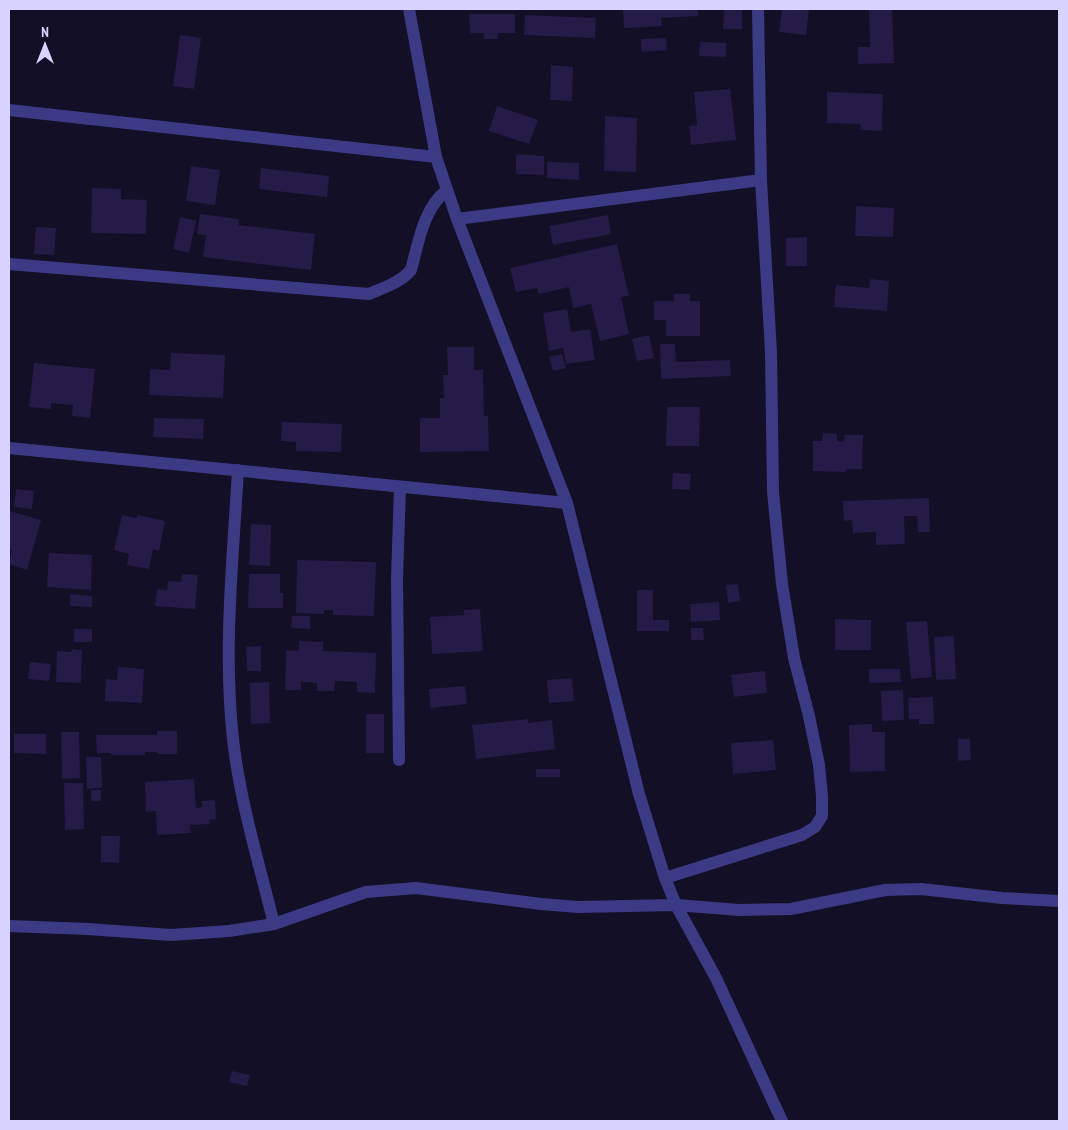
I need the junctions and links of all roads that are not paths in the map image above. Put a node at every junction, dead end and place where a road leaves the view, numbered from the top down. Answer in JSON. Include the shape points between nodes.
{"nodes":[{"id":1,"x":409,"y":9,"type":"edge"},
{"id":2,"x":758,"y":9,"type":"edge"},
{"id":3,"x":9,"y":110,"type":"edge"},
{"id":4,"x":436,"y":157,"type":"junction"},
{"id":5,"x":761,"y":180,"type":"junction"},
{"id":6,"x":447,"y":190,"type":"junction"},
{"id":7,"x":457,"y":219,"type":"junction"},
{"id":8,"x":9,"y":264,"type":"edge"},
{"id":9,"x":9,"y":448,"type":"edge"},
{"id":10,"x":238,"y":470,"type":"junction"},
{"id":11,"x":400,"y":487,"type":"junction"},
{"id":12,"x":568,"y":503,"type":"junction"},
{"id":13,"x":399,"y":760,"type":"dead end"},
{"id":14,"x":665,"y":878,"type":"junction"},
{"id":15,"x":1059,"y":901,"type":"edge"},
{"id":16,"x":676,"y":905,"type":"junction"},
{"id":17,"x":274,"y":924,"type":"junction"},
{"id":18,"x":9,"y":926,"type":"edge"},
{"id":19,"x":782,"y":1121,"type":"edge"}],
"edges":[{"from":1,"to":4,"type":"street"},
{"from":2,"to":5,"type":"street"},
{"from":3,"to":4,"type":"street"},
{"from":4,"to":6,"type":"street"},
{"from":5,"to":7,"type":"street"},
{"from":5,"to":14,"type":"street","via":[[771,352],[773,492],[782,584],[794,658],[820,765],[822,816],[815,827],[802,835]]},
{"from":6,"to":7,"type":"street"},
{"from":6,"to":8,"type":"street","via":[[429,209],[412,270],[397,282],[369,294]]},
{"from":7,"to":12,"type":"street"},
{"from":9,"to":10,"type":"street"},
{"from":10,"to":11,"type":"street"},
{"from":10,"to":17,"type":"street","via":[[229,624],[233,739],[241,788]]},
{"from":11,"to":12,"type":"street"},
{"from":11,"to":13,"type":"street","via":[[397,579]]},
{"from":12,"to":14,"type":"street","via":[[639,794]]},
{"from":14,"to":16,"type":"street"},
{"from":15,"to":16,"type":"street","via":[[921,889],[885,890],[791,908],[740,910]]},
{"from":16,"to":17,"type":"street","via":[[578,907],[416,888],[366,892]]},
{"from":16,"to":19,"type":"street","via":[[716,978]]},
{"from":17,"to":18,"type":"street","via":[[171,935]]}]}
